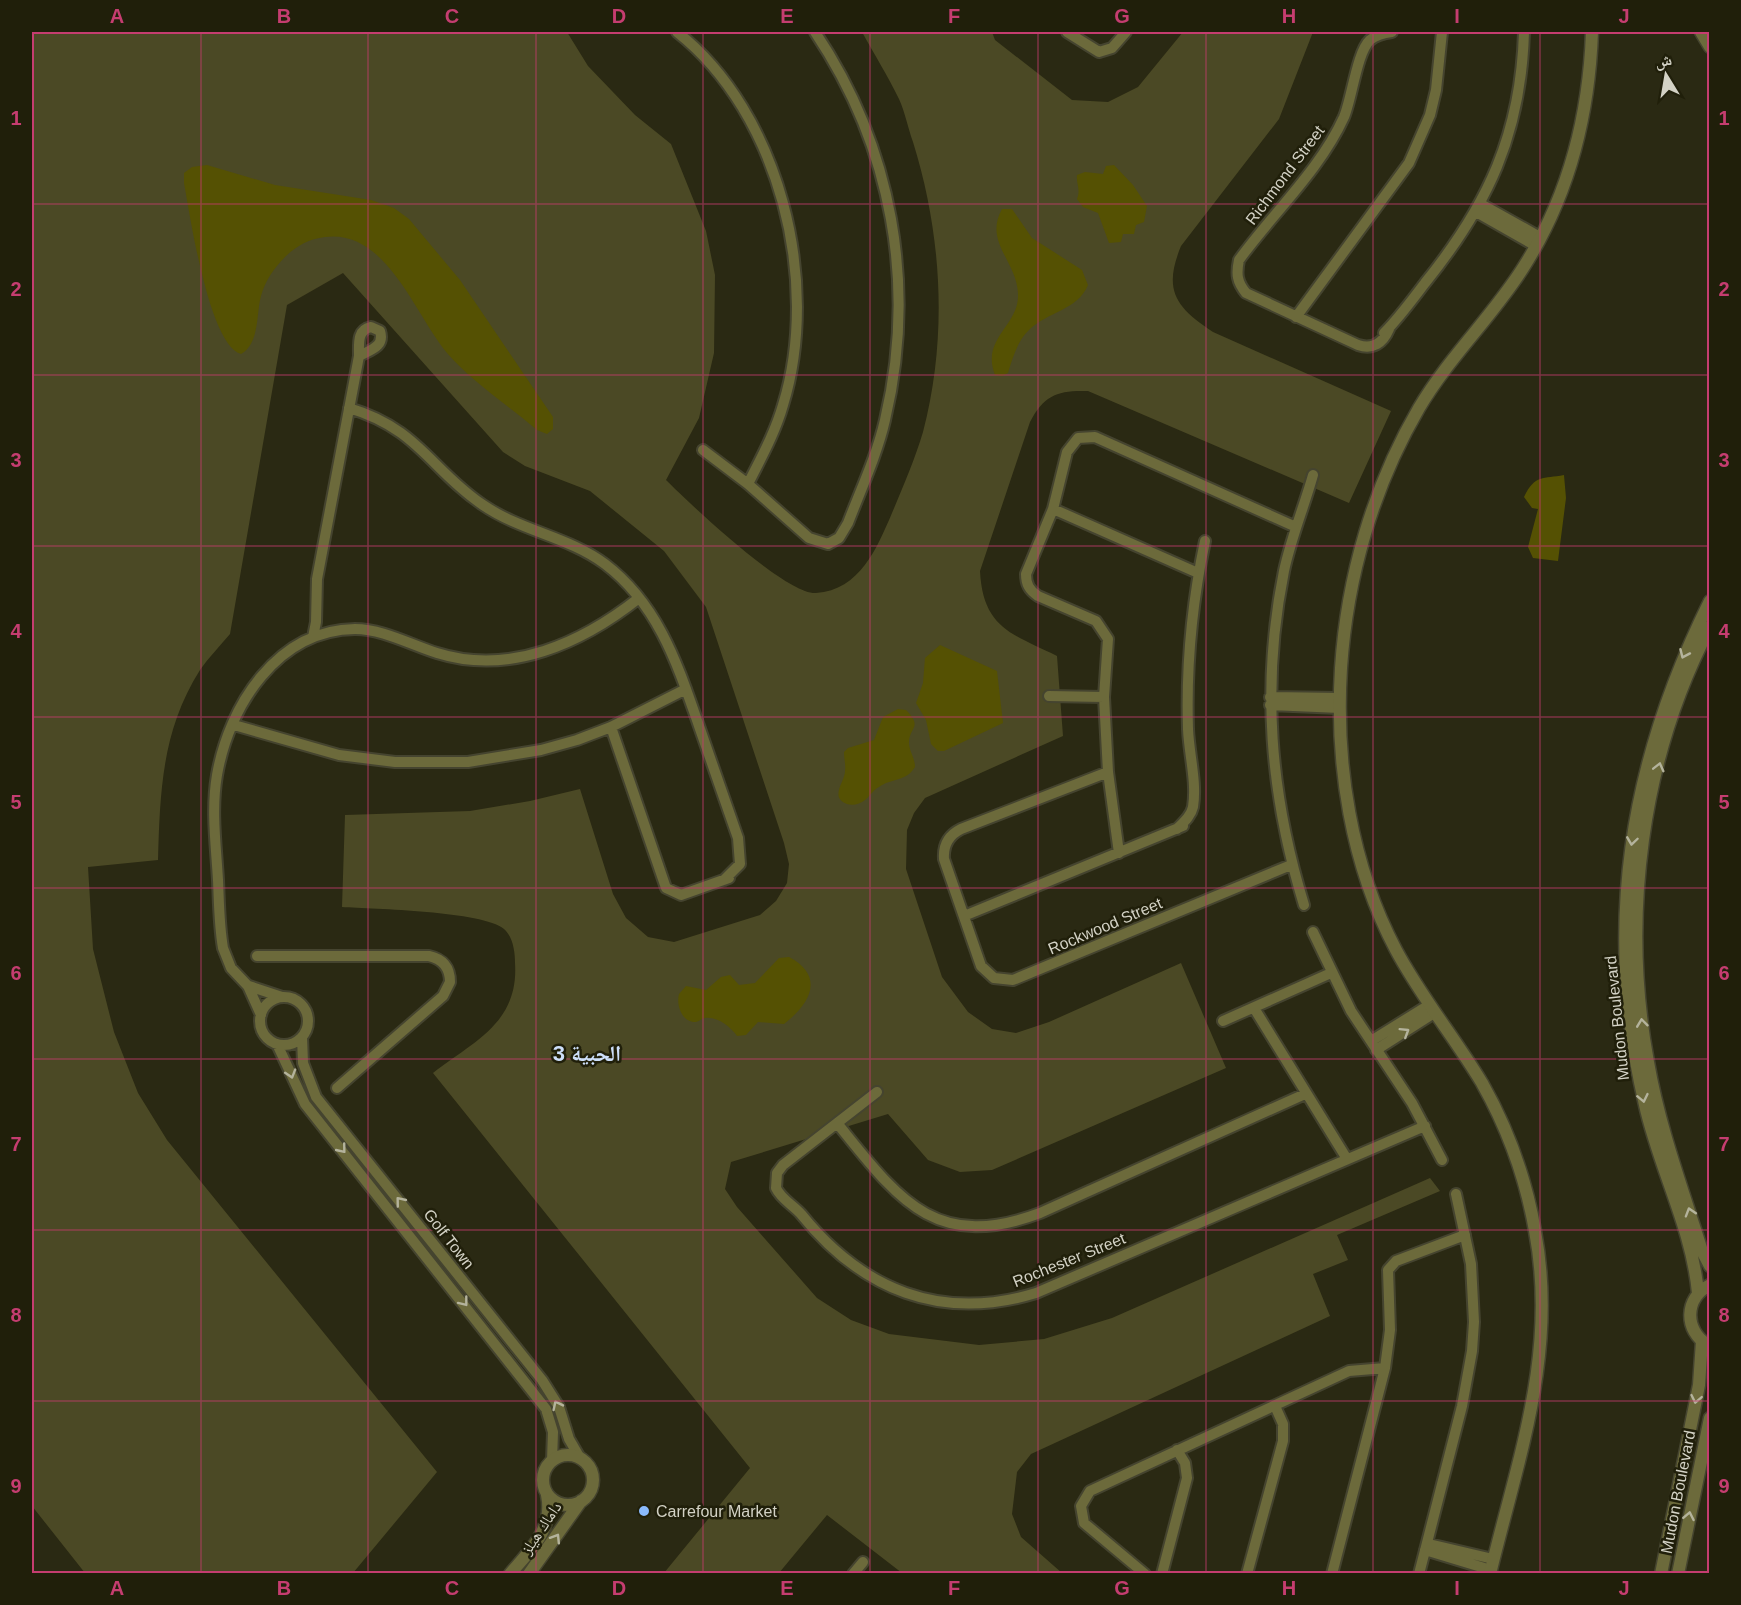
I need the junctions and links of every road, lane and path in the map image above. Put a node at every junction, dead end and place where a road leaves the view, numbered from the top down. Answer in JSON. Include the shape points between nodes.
{"nodes":[{"id":1,"x":677,"y":32,"type":"edge"},
{"id":2,"x":815,"y":32,"type":"edge"},
{"id":3,"x":1067,"y":32,"type":"edge"},
{"id":4,"x":1126,"y":32,"type":"edge"},
{"id":5,"x":1392,"y":32,"type":"edge"},
{"id":6,"x":1442,"y":32,"type":"edge"},
{"id":7,"x":1524,"y":32,"type":"edge"},
{"id":8,"x":1592,"y":32,"type":"edge"},
{"id":9,"x":1701,"y":32,"type":"edge"},
{"id":10,"x":1710,"y":47,"type":"edge"},
{"id":11,"x":1479,"y":208,"type":"junction"},
{"id":12,"x":1538,"y":242,"type":"junction"},
{"id":13,"x":1296,"y":317,"type":"junction"},
{"id":14,"x":359,"y":356,"type":"dead end"},
{"id":15,"x":349,"y":408,"type":"junction"},
{"id":16,"x":703,"y":450,"type":"dead end"},
{"id":17,"x":1313,"y":475,"type":"dead end"},
{"id":18,"x":748,"y":484,"type":"junction"},
{"id":19,"x":1053,"y":509,"type":"junction"},
{"id":20,"x":1296,"y":527,"type":"junction"},
{"id":21,"x":1205,"y":542,"type":"dead end"},
{"id":22,"x":1198,"y":573,"type":"junction"},
{"id":23,"x":639,"y":598,"type":"junction"},
{"id":24,"x":1710,"y":601,"type":"edge"},
{"id":25,"x":316,"y":617,"type":"junction"},
{"id":26,"x":1710,"y":627,"type":"edge"},
{"id":27,"x":329,"y":632,"type":"junction"},
{"id":28,"x":313,"y":637,"type":"junction"},
{"id":29,"x":686,"y":689,"type":"junction"},
{"id":30,"x":1050,"y":696,"type":"dead end"},
{"id":31,"x":1104,"y":697,"type":"junction"},
{"id":32,"x":1270,"y":701,"type":"junction"},
{"id":33,"x":1340,"y":703,"type":"junction"},
{"id":34,"x":236,"y":721,"type":"junction"},
{"id":35,"x":611,"y":727,"type":"junction"},
{"id":36,"x":1108,"y":772,"type":"junction"},
{"id":37,"x":1119,"y":853,"type":"junction"},
{"id":38,"x":1291,"y":865,"type":"junction"},
{"id":39,"x":1304,"y":905,"type":"dead end"},
{"id":40,"x":964,"y":916,"type":"junction"},
{"id":41,"x":1312,"y":932,"type":"dead end"},
{"id":42,"x":257,"y":956,"type":"dead end"},
{"id":43,"x":1331,"y":973,"type":"junction"},
{"id":44,"x":248,"y":986,"type":"junction"},
{"id":45,"x":285,"y":997,"type":"junction"},
{"id":46,"x":1254,"y":1008,"type":"junction"},
{"id":47,"x":1432,"y":1009,"type":"junction"},
{"id":48,"x":261,"y":1015,"type":"junction"},
{"id":49,"x":1223,"y":1021,"type":"dead end"},
{"id":50,"x":302,"y":1037,"type":"junction"},
{"id":51,"x":277,"y":1044,"type":"junction"},
{"id":52,"x":1373,"y":1046,"type":"junction"},
{"id":53,"x":337,"y":1088,"type":"dead end"},
{"id":54,"x":877,"y":1092,"type":"dead end"},
{"id":55,"x":1305,"y":1094,"type":"junction"},
{"id":56,"x":837,"y":1123,"type":"junction"},
{"id":57,"x":1425,"y":1126,"type":"junction"},
{"id":58,"x":1347,"y":1159,"type":"junction"},
{"id":59,"x":1442,"y":1160,"type":"dead end"},
{"id":60,"x":1456,"y":1194,"type":"dead end"},
{"id":61,"x":1465,"y":1236,"type":"junction"},
{"id":62,"x":1710,"y":1266,"type":"edge"},
{"id":63,"x":1710,"y":1286,"type":"edge"},
{"id":64,"x":1698,"y":1293,"type":"junction"},
{"id":65,"x":1706,"y":1343,"type":"edge"},
{"id":66,"x":1385,"y":1368,"type":"junction"},
{"id":67,"x":1275,"y":1406,"type":"junction"},
{"id":68,"x":1710,"y":1418,"type":"edge"},
{"id":69,"x":1177,"y":1450,"type":"junction"},
{"id":70,"x":580,"y":1458,"type":"junction"},
{"id":71,"x":552,"y":1461,"type":"junction"},
{"id":72,"x":547,"y":1495,"type":"junction"},
{"id":73,"x":581,"y":1501,"type":"junction"},
{"id":74,"x":1426,"y":1547,"type":"junction"},
{"id":75,"x":862,"y":1562,"type":"dead end"},
{"id":76,"x":1491,"y":1568,"type":"edge"},
{"id":77,"x":510,"y":1574,"type":"edge"},
{"id":78,"x":530,"y":1574,"type":"edge"},
{"id":79,"x":854,"y":1574,"type":"edge"},
{"id":80,"x":1145,"y":1574,"type":"edge"},
{"id":81,"x":1162,"y":1574,"type":"edge"},
{"id":82,"x":1248,"y":1574,"type":"edge"},
{"id":83,"x":1332,"y":1574,"type":"edge"},
{"id":84,"x":1419,"y":1574,"type":"edge"},
{"id":85,"x":1660,"y":1574,"type":"edge"},
{"id":86,"x":1678,"y":1574,"type":"edge"}],
"edges":[{"from":1,"to":18,"type":"street","via":[[706,59],[748,118],[768,158],[792,243],[797,288],[791,370],[771,438]]},
{"from":2,"to":18,"type":"street","via":[[851,90],[888,197],[900,309],[892,385],[874,458],[849,523],[836,533],[825,537],[804,533]]},
{"from":3,"to":4,"type":"street","via":[[1099,52],[1112,48]]},
{"from":5,"to":13,"type":"street","name":"Richmond Street","via":[[1376,36],[1365,47],[1338,130],[1239,260],[1236,272],[1246,293]]},
{"from":6,"to":13,"type":"street","via":[[1436,90],[1417,147],[1395,185]]},
{"from":7,"to":11,"type":"street","name":"Richmond Street","via":[[1512,128]]},
{"from":8,"to":12,"type":"street","via":[[1579,138],[1556,207]]},
{"from":9,"to":10,"type":"street"},
{"from":11,"to":12,"type":"street"},
{"from":11,"to":13,"type":"street","name":"Richmond Street","via":[[1452,250],[1389,329],[1373,340],[1352,342]]},
{"from":12,"to":33,"type":"street","via":[[1441,374],[1387,472],[1362,543],[1348,600]]},
{"from":14,"to":15,"type":"street"},
{"from":15,"to":23,"type":"street","via":[[404,433],[481,504],[605,564]]},
{"from":15,"to":25,"type":"street","via":[[317,579]]},
{"from":16,"to":18,"type":"street"},
{"from":17,"to":20,"type":"street"},
{"from":19,"to":20,"type":"street","via":[[1070,446],[1078,438],[1089,436]]},
{"from":19,"to":22,"type":"street"},
{"from":19,"to":31,"type":"street","via":[[1026,574],[1028,587],[1045,599],[1096,621],[1105,632],[1108,646]]},
{"from":20,"to":32,"type":"street","via":[[1277,611]]},
{"from":21,"to":22,"type":"street"},
{"from":22,"to":37,"type":"street","via":[[1188,673],[1188,731],[1198,803],[1195,816],[1177,829]]},
{"from":23,"to":27,"type":"street","via":[[580,636],[525,657],[504,660],[459,659],[369,631]]},
{"from":23,"to":29,"type":"street","via":[[671,648]]},
{"from":24,"to":64,"type":"street","name":"Mudon Boulevard","one_way":true,"via":[[1670,689],[1649,756],[1631,842],[1625,922],[1628,1004],[1639,1076],[1653,1136],[1692,1258]]},
{"from":25,"to":27,"type":"street"},
{"from":25,"to":28,"type":"street"},
{"from":62,"to":26,"type":"street","name":"Mudon Boulevard","one_way":true,"via":[[1702,1251],[1653,1089],[1640,1008],[1636,947],[1641,860],[1654,787],[1679,697]]},
{"from":27,"to":28,"type":"street"},
{"from":28,"to":34,"type":"street","via":[[267,668]]},
{"from":29,"to":35,"type":"street"},
{"from":29,"to":35,"type":"street","via":[[744,848],[746,863],[737,875],[695,891],[673,885],[660,867]]},
{"from":30,"to":31,"type":"street"},
{"from":31,"to":36,"type":"street"},
{"from":32,"to":33,"type":"street"},
{"from":32,"to":38,"type":"street","via":[[1275,787]]},
{"from":33,"to":47,"type":"street","via":[[1343,770],[1367,883],[1395,947]]},
{"from":34,"to":35,"type":"street","via":[[339,755],[431,763],[468,762],[532,752]]},
{"from":34,"to":44,"type":"street","via":[[218,775],[214,820],[223,948],[231,968]]},
{"from":36,"to":37,"type":"street"},
{"from":36,"to":40,"type":"street","name":"Rockwood Street","via":[[952,834],[944,859]]},
{"from":37,"to":40,"type":"street"},
{"from":38,"to":39,"type":"street"},
{"from":38,"to":40,"type":"street","name":"Rockwood Street","via":[[1008,981],[984,971]]},
{"from":41,"to":43,"type":"street"},
{"from":42,"to":53,"type":"street","via":[[429,956],[447,967],[450,982],[442,996]]},
{"from":43,"to":46,"type":"street"},
{"from":43,"to":52,"type":"street"},
{"from":44,"to":45,"type":"street"},
{"from":44,"to":48,"type":"street"},
{"from":45,"to":48,"type":"street","via":[[274,999]]},
{"from":45,"to":50,"type":"street","via":[[294,999],[306,1012],[308,1021]]},
{"from":46,"to":49,"type":"street"},
{"from":46,"to":55,"type":"street"},
{"from":47,"to":52,"type":"street"},
{"from":47,"to":76,"type":"street","via":[[1483,1085],[1501,1121],[1528,1196],[1541,1275],[1541,1353],[1535,1399]]},
{"from":48,"to":51,"type":"street","via":[[262,1029]]},
{"from":50,"to":51,"type":"street","via":[[286,1045]]},
{"from":70,"to":50,"type":"street","name":"Golf Town","one_way":true,"via":[[559,1407],[542,1380],[316,1097],[303,1063]]},
{"from":51,"to":71,"type":"street","name":"Golf Town","one_way":true,"via":[[305,1104],[546,1409],[553,1432]]},
{"from":52,"to":57,"type":"street"},
{"from":54,"to":56,"type":"street","name":"Rochester Street"},
{"from":55,"to":56,"type":"street","via":[[1040,1213],[994,1226],[946,1221],[904,1201]]},
{"from":55,"to":58,"type":"street"},
{"from":56,"to":58,"type":"street","name":"Rochester Street","via":[[779,1168],[775,1178],[778,1192],[829,1247],[862,1273],[915,1296],[960,1304],[1006,1301],[1036,1293]]},
{"from":57,"to":58,"type":"street","name":"Rochester Street"},
{"from":57,"to":59,"type":"street"},
{"from":60,"to":61,"type":"street"},
{"from":61,"to":66,"type":"street","via":[[1391,1265],[1387,1276],[1390,1329]]},
{"from":61,"to":74,"type":"street","via":[[1474,1293],[1472,1351]]},
{"from":63,"to":64,"type":"street"},
{"from":64,"to":65,"type":"street","via":[[1692,1302],[1690,1323]]},
{"from":65,"to":85,"type":"street","name":"Mudon Boulevard","one_way":true},
{"from":66,"to":67,"type":"street","via":[[1349,1371]]},
{"from":66,"to":83,"type":"street"},
{"from":67,"to":69,"type":"street"},
{"from":67,"to":82,"type":"street","via":[[1283,1424],[1283,1441]]},
{"from":86,"to":68,"type":"street","name":"Mudon Boulevard","one_way":true},
{"from":69,"to":80,"type":"street","via":[[1090,1491],[1081,1506],[1084,1523]]},
{"from":69,"to":81,"type":"street","via":[[1185,1463],[1187,1478]]},
{"from":70,"to":71,"type":"street","via":[[566,1456]]},
{"from":70,"to":73,"type":"street","via":[[592,1479],[590,1492]]},
{"from":71,"to":72,"type":"street","via":[[543,1477]]},
{"from":72,"to":73,"type":"street","via":[[563,1505]]},
{"from":72,"to":77,"type":"street","name":"داماك هيلز","via":[[546,1528]]},
{"from":78,"to":73,"type":"street","name":"داماك هيلز","one_way":true},
{"from":74,"to":76,"type":"street"},
{"from":74,"to":84,"type":"street"},
{"from":75,"to":79,"type":"street"}]}
